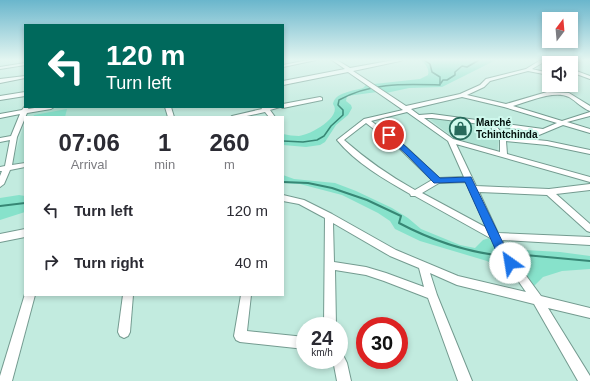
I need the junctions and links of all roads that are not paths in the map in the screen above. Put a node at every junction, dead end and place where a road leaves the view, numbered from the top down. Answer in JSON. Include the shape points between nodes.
{"nodes":[{"id":1,"x":20,"y":78,"type":"edge"},
{"id":2,"x":310,"y":78,"type":"edge"},
{"id":3,"x":360,"y":78,"type":"edge"},
{"id":4,"x":497,"y":78,"type":"edge"},
{"id":5,"x":0,"y":81,"type":"edge"},
{"id":6,"x":284,"y":83,"type":"edge"},
{"id":7,"x":24,"y":94,"type":"edge"},
{"id":8,"x":462,"y":95,"type":"junction"},
{"id":9,"x":0,"y":98,"type":"edge"},
{"id":10,"x":320,"y":99,"type":"dead end"},
{"id":11,"x":284,"y":106,"type":"edge"},
{"id":12,"x":506,"y":106,"type":"junction"},
{"id":13,"x":42,"y":108,"type":"edge"},
{"id":14,"x":265,"y":108,"type":"edge"},
{"id":15,"x":407,"y":109,"type":"junction"},
{"id":16,"x":590,"y":109,"type":"edge"},
{"id":17,"x":25,"y":110,"type":"edge"},
{"id":18,"x":590,"y":114,"type":"edge"},
{"id":19,"x":0,"y":116,"type":"edge"},
{"id":20,"x":237,"y":116,"type":"edge"},
{"id":21,"x":271,"y":116,"type":"edge"},
{"id":22,"x":419,"y":117,"type":"junction"},
{"id":23,"x":366,"y":120,"type":"junction"},
{"id":24,"x":491,"y":123,"type":"junction"},
{"id":25,"x":563,"y":123,"type":"junction"},
{"id":26,"x":544,"y":131,"type":"junction"},
{"id":27,"x":590,"y":131,"type":"edge"},
{"id":28,"x":14,"y":138,"type":"junction"},
{"id":29,"x":503,"y":139,"type":"junction"},
{"id":30,"x":521,"y":139,"type":"junction"},
{"id":31,"x":0,"y":140,"type":"edge"},
{"id":32,"x":451,"y":140,"type":"junction"},
{"id":33,"x":590,"y":152,"type":"edge"},
{"id":34,"x":502,"y":156,"type":"junction"},
{"id":35,"x":24,"y":165,"type":"edge"},
{"id":36,"x":4,"y":168,"type":"edge"},
{"id":37,"x":468,"y":179,"type":"junction"},
{"id":38,"x":590,"y":180,"type":"edge"},
{"id":39,"x":437,"y":181,"type":"junction"},
{"id":40,"x":0,"y":184,"type":"edge"},
{"id":41,"x":590,"y":187,"type":"edge"},
{"id":42,"x":473,"y":189,"type":"junction"},
{"id":43,"x":549,"y":192,"type":"junction"},
{"id":44,"x":414,"y":194,"type":"junction"},
{"id":45,"x":284,"y":198,"type":"edge"},
{"id":46,"x":329,"y":216,"type":"junction"},
{"id":47,"x":590,"y":229,"type":"edge"},
{"id":48,"x":24,"y":233,"type":"edge"},
{"id":49,"x":494,"y":236,"type":"junction"},
{"id":50,"x":0,"y":238,"type":"edge"},
{"id":51,"x":590,"y":241,"type":"edge"},
{"id":52,"x":330,"y":265,"type":"junction"},
{"id":53,"x":423,"y":266,"type":"junction"},
{"id":54,"x":432,"y":295,"type":"junction"},
{"id":55,"x":30,"y":296,"type":"edge"},
{"id":56,"x":128,"y":296,"type":"edge"},
{"id":57,"x":246,"y":296,"type":"edge"},
{"id":58,"x":536,"y":298,"type":"junction"},
{"id":59,"x":590,"y":313,"type":"edge"},
{"id":60,"x":330,"y":317,"type":"edge"},
{"id":61,"x":124,"y":332,"type":"dead end"},
{"id":62,"x":296,"y":342,"type":"edge"},
{"id":63,"x":342,"y":369,"type":"edge"},
{"id":64,"x":5,"y":381,"type":"edge"},
{"id":65,"x":344,"y":381,"type":"edge"},
{"id":66,"x":465,"y":381,"type":"edge"},
{"id":67,"x":585,"y":381,"type":"edge"}],
"edges":[{"from":1,"to":5,"type":"street"},
{"from":2,"to":6,"type":"street"},
{"from":3,"to":15,"type":"street"},
{"from":4,"to":8,"type":"street"},
{"from":7,"to":9,"type":"street"},
{"from":8,"to":12,"type":"street"},
{"from":8,"to":15,"type":"street"},
{"from":10,"to":11,"type":"street"},
{"from":12,"to":16,"type":"street","via":[[547,94],[558,94],[569,95]]},
{"from":12,"to":25,"type":"street"},
{"from":13,"to":17,"type":"street"},
{"from":14,"to":20,"type":"street"},
{"from":14,"to":21,"type":"street"},
{"from":15,"to":22,"type":"street"},
{"from":15,"to":23,"type":"street"},
{"from":17,"to":19,"type":"street"},
{"from":17,"to":28,"type":"street"},
{"from":18,"to":25,"type":"street"},
{"from":22,"to":24,"type":"street","via":[[432,116]]},
{"from":22,"to":32,"type":"street"},
{"from":23,"to":39,"type":"street","via":[[410,153]]},
{"from":23,"to":44,"type":"street","via":[[340,140],[364,162]]},
{"from":24,"to":26,"type":"street"},
{"from":24,"to":29,"type":"street"},
{"from":25,"to":26,"type":"street"},
{"from":25,"to":27,"type":"street"},
{"from":26,"to":30,"type":"street"},
{"from":28,"to":31,"type":"street"},
{"from":28,"to":36,"type":"street"},
{"from":29,"to":30,"type":"street"},
{"from":29,"to":34,"type":"street"},
{"from":30,"to":33,"type":"street","via":[[559,144]]},
{"from":32,"to":34,"type":"street"},
{"from":32,"to":37,"type":"street"},
{"from":34,"to":38,"type":"street"},
{"from":35,"to":36,"type":"street"},
{"from":36,"to":40,"type":"street"},
{"from":37,"to":39,"type":"street"},
{"from":37,"to":42,"type":"street"},
{"from":39,"to":44,"type":"street"},
{"from":41,"to":43,"type":"street"},
{"from":42,"to":43,"type":"street"},
{"from":42,"to":49,"type":"street"},
{"from":43,"to":47,"type":"street"},
{"from":44,"to":49,"type":"street"},
{"from":45,"to":46,"type":"street","via":[[301,202]]},
{"from":46,"to":52,"type":"street"},
{"from":46,"to":53,"type":"street","via":[[393,253]]},
{"from":48,"to":50,"type":"street"},
{"from":49,"to":51,"type":"street"},
{"from":49,"to":58,"type":"street","via":[[501,250]]},
{"from":52,"to":54,"type":"street","via":[[366,271]]},
{"from":52,"to":60,"type":"street"},
{"from":53,"to":54,"type":"street"},
{"from":53,"to":58,"type":"street","via":[[457,280]]},
{"from":54,"to":66,"type":"street"},
{"from":55,"to":64,"type":"street"},
{"from":56,"to":61,"type":"street"},
{"from":57,"to":62,"type":"street","via":[[240,336]]},
{"from":58,"to":59,"type":"street"},
{"from":58,"to":67,"type":"street"},
{"from":63,"to":65,"type":"street"}]}
